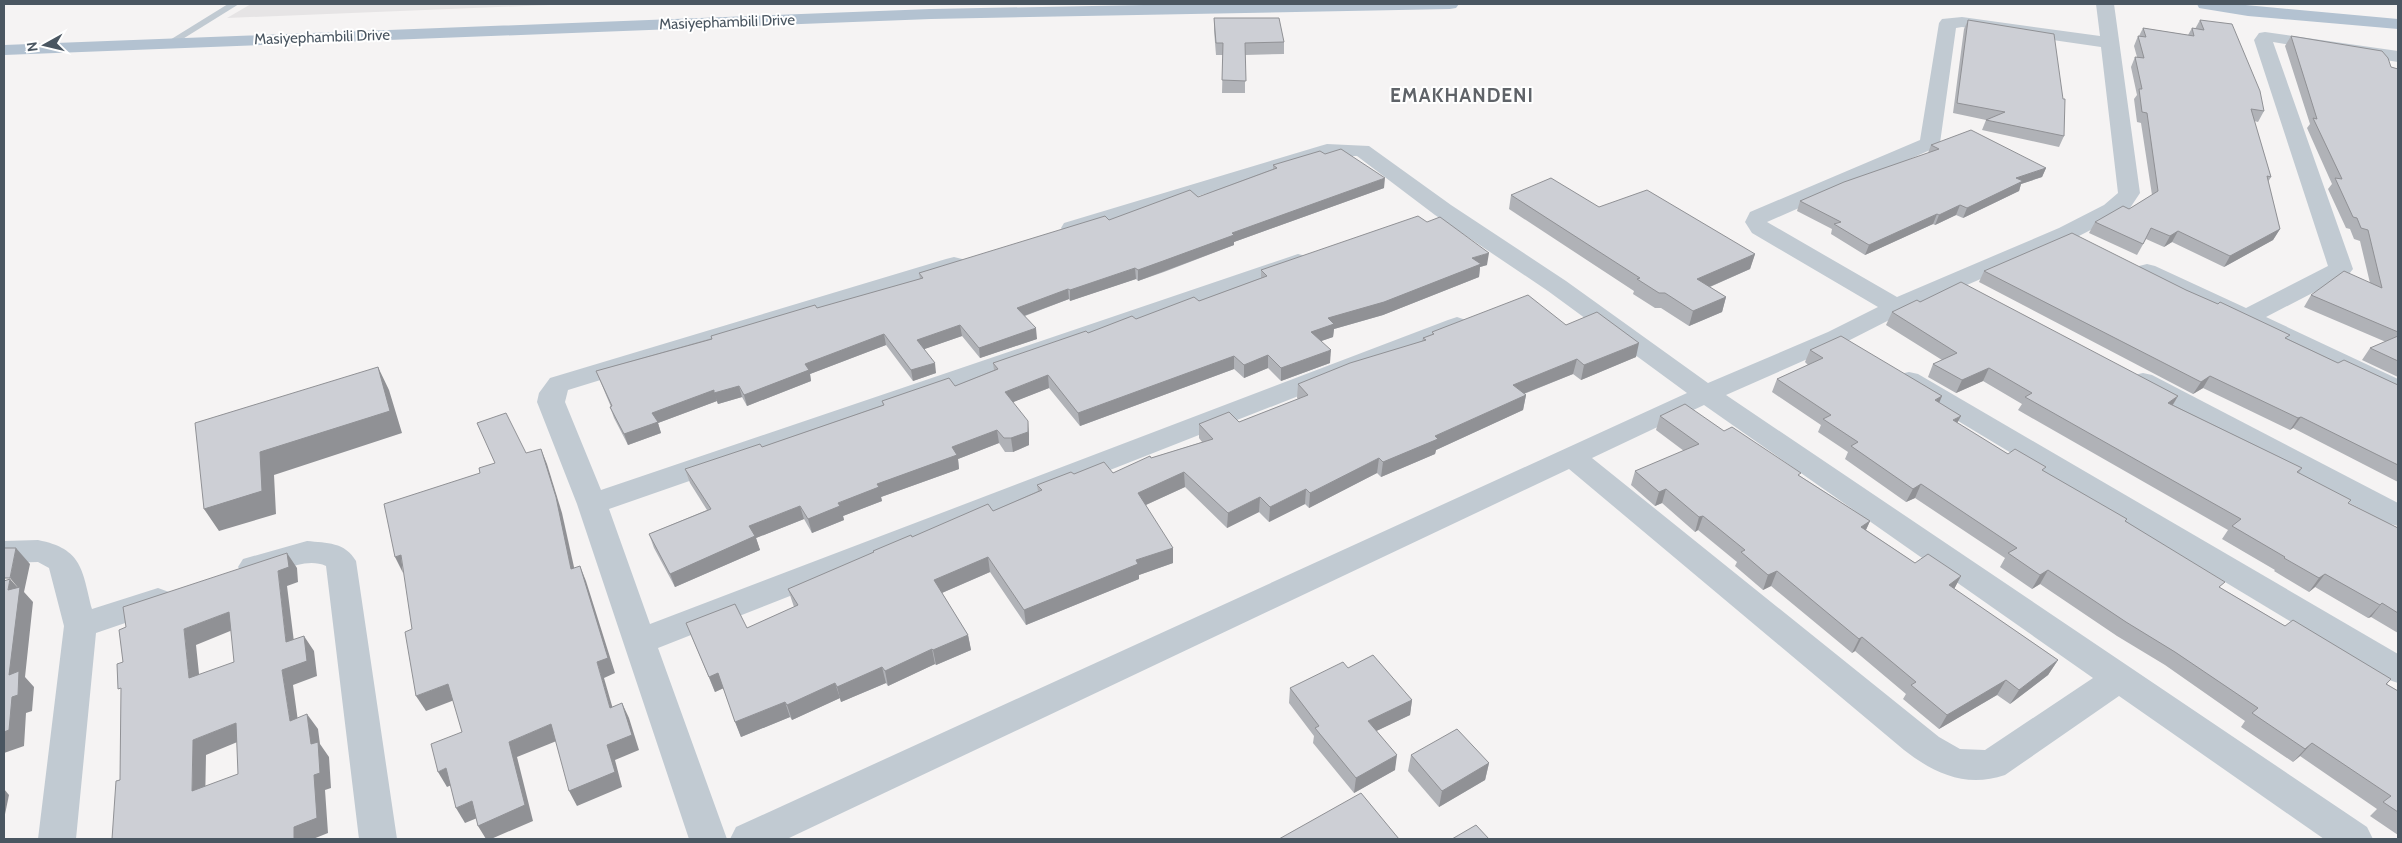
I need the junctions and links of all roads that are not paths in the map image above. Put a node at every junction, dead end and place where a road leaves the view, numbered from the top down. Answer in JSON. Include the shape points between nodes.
{"nodes":[{"id":1,"x":234,"y":4,"type":"edge"},
{"id":2,"x":1433,"y":4,"type":"edge"},
{"id":3,"x":1450,"y":4,"type":"edge"},
{"id":4,"x":2105,"y":4,"type":"edge"},
{"id":5,"x":2205,"y":4,"type":"edge"},
{"id":6,"x":2398,"y":24,"type":"edge"},
{"id":7,"x":170,"y":43,"type":"junction"},
{"id":8,"x":2110,"y":43,"type":"junction"},
{"id":9,"x":4,"y":50,"type":"edge"},
{"id":10,"x":2398,"y":56,"type":"edge"},
{"id":11,"x":1443,"y":210,"type":"junction"},
{"id":12,"x":1415,"y":220,"type":"edge"},
{"id":13,"x":2067,"y":233,"type":"junction"},
{"id":14,"x":1052,"y":234,"type":"edge"},
{"id":15,"x":2094,"y":246,"type":"edge"},
{"id":16,"x":1322,"y":252,"type":"edge"},
{"id":17,"x":976,"y":257,"type":"edge"},
{"id":18,"x":2129,"y":263,"type":"edge"},
{"id":19,"x":1956,"y":282,"type":"junction"},
{"id":20,"x":1557,"y":286,"type":"junction"},
{"id":21,"x":1982,"y":296,"type":"edge"},
{"id":22,"x":1529,"y":297,"type":"edge"},
{"id":23,"x":1896,"y":307,"type":"junction"},
{"id":24,"x":1483,"y":315,"type":"edge"},
{"id":25,"x":2246,"y":318,"type":"junction"},
{"id":26,"x":1837,"y":337,"type":"junction"},
{"id":27,"x":1862,"y":352,"type":"edge"},
{"id":28,"x":1888,"y":367,"type":"edge"},
{"id":29,"x":2121,"y":369,"type":"edge"},
{"id":30,"x":2398,"y":389,"type":"edge"},
{"id":31,"x":1706,"y":394,"type":"junction"},
{"id":32,"x":1572,"y":457,"type":"junction"},
{"id":33,"x":592,"y":504,"type":"junction"},
{"id":34,"x":2398,"y":516,"type":"edge"},
{"id":35,"x":4,"y":552,"type":"edge"},
{"id":36,"x":231,"y":575,"type":"edge"},
{"id":37,"x":184,"y":591,"type":"edge"},
{"id":38,"x":80,"y":626,"type":"junction"},
{"id":39,"x":639,"y":642,"type":"junction"},
{"id":40,"x":2398,"y":670,"type":"edge"},
{"id":41,"x":2118,"y":679,"type":"junction"},
{"id":42,"x":57,"y":839,"type":"edge"},
{"id":43,"x":378,"y":839,"type":"edge"},
{"id":44,"x":708,"y":839,"type":"edge"},
{"id":45,"x":749,"y":839,"type":"edge"},
{"id":46,"x":2354,"y":839,"type":"edge"}],
"edges":[{"from":1,"to":7,"type":"lane"},
{"from":2,"to":3,"type":"main road","name":"Masiyephambili Drive"},
{"from":2,"to":7,"type":"main road","name":"Masiyephambili Drive","via":[[931,14]]},
{"from":4,"to":8,"type":"street"},
{"from":5,"to":6,"type":"main road","via":[[2248,11]]},
{"from":7,"to":9,"type":"main road","name":"Masiyephambili Drive"},
{"from":8,"to":13,"type":"street","via":[[2129,193],[2122,204]]},
{"from":8,"to":23,"type":"street","via":[[1962,22],[1948,23],[1930,143],[1758,217],[1756,222],[1760,228]]},
{"from":10,"to":25,"type":"street","via":[[2276,37],[2263,40],[2341,269]]},
{"from":11,"to":12,"type":"street"},
{"from":11,"to":14,"type":"street","via":[[1362,150],[1334,149]]},
{"from":11,"to":20,"type":"street"},
{"from":13,"to":15,"type":"street"},
{"from":13,"to":19,"type":"street"},
{"from":16,"to":33,"type":"street"},
{"from":17,"to":33,"type":"street","via":[[559,384],[552,393],[551,402]]},
{"from":18,"to":25,"type":"street"},
{"from":19,"to":21,"type":"street"},
{"from":19,"to":23,"type":"street"},
{"from":20,"to":22,"type":"street"},
{"from":20,"to":31,"type":"street"},
{"from":23,"to":26,"type":"street"},
{"from":24,"to":39,"type":"street"},
{"from":25,"to":30,"type":"street"},
{"from":26,"to":27,"type":"street"},
{"from":26,"to":31,"type":"street"},
{"from":28,"to":40,"type":"street"},
{"from":29,"to":34,"type":"street"},
{"from":31,"to":32,"type":"street"},
{"from":31,"to":41,"type":"street"},
{"from":32,"to":41,"type":"street","via":[[1917,740],[1953,764],[1974,767],[1992,764]]},
{"from":32,"to":45,"type":"street"},
{"from":33,"to":39,"type":"street"},
{"from":35,"to":38,"type":"street","via":[[36,551],[61,560],[66,567]]},
{"from":36,"to":43,"type":"street","via":[[307,552],[332,554],[341,561]]},
{"from":37,"to":38,"type":"street"},
{"from":38,"to":42,"type":"street"},
{"from":39,"to":44,"type":"street"},
{"from":41,"to":46,"type":"street"}]}
